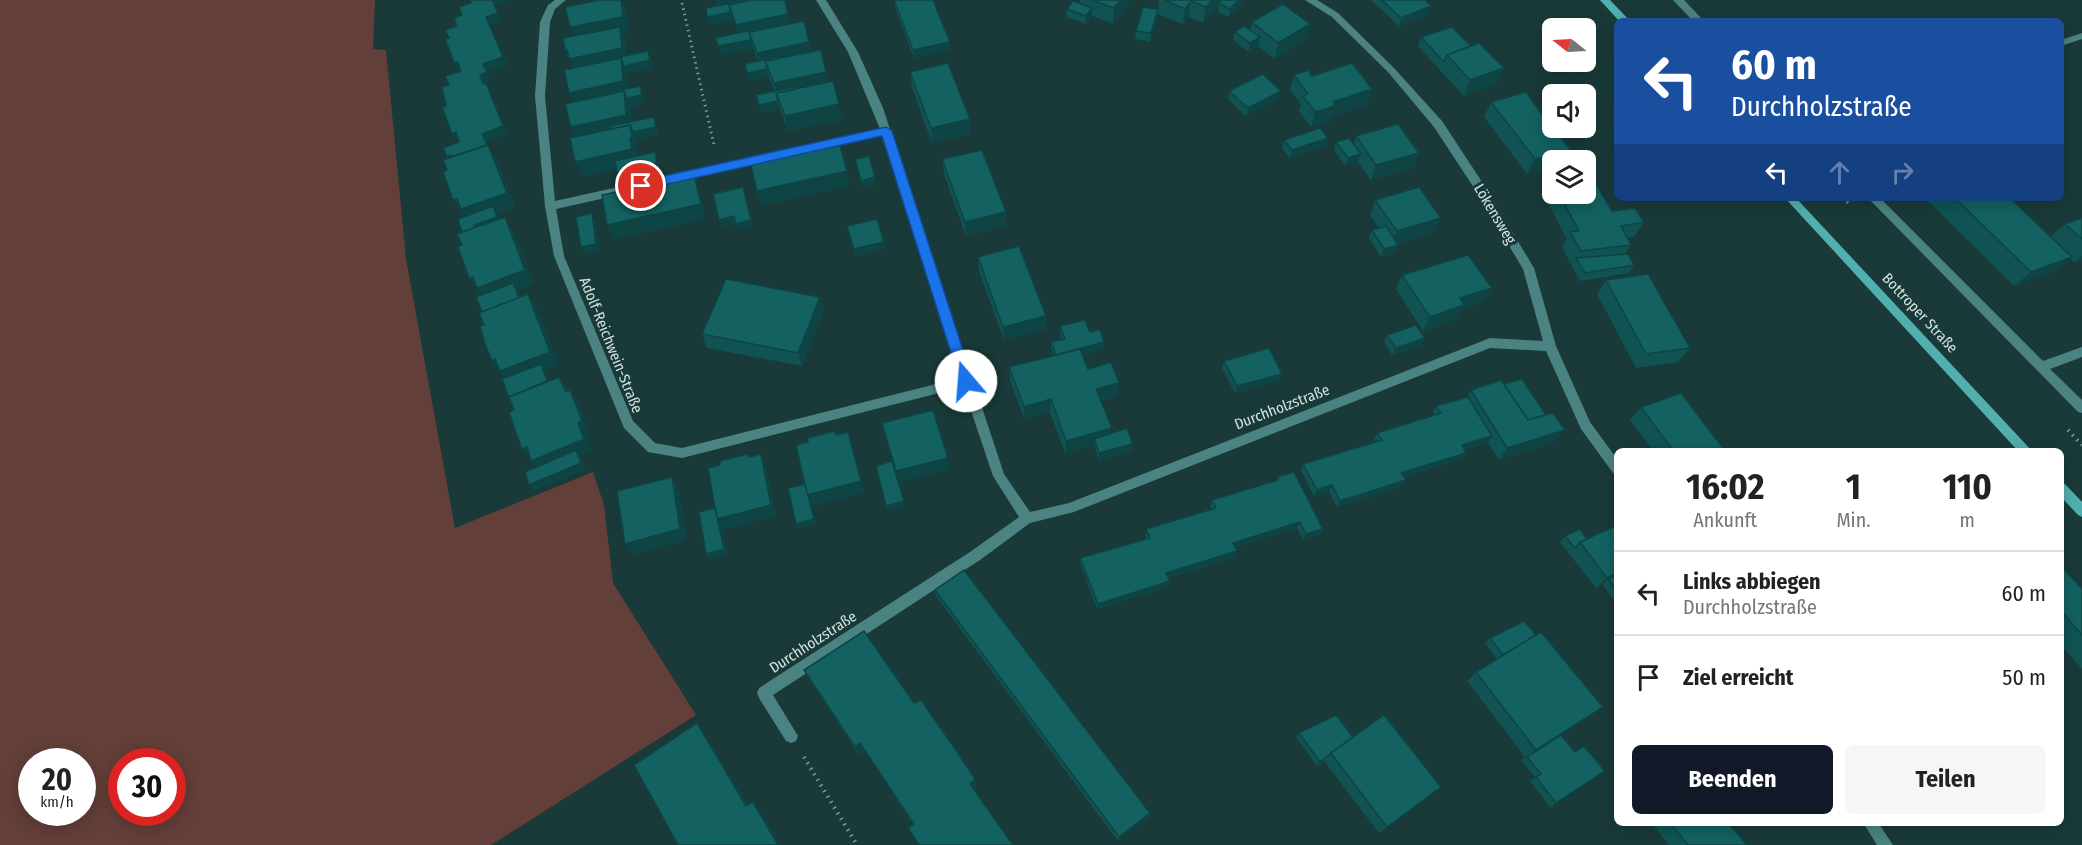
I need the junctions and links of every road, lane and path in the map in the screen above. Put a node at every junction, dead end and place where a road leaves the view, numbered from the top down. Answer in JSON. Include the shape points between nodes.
{"nodes":[{"id":1,"x":561,"y":0,"type":"edge"},
{"id":2,"x":821,"y":0,"type":"edge"},
{"id":3,"x":1310,"y":0,"type":"edge"},
{"id":4,"x":1605,"y":0,"type":"edge"},
{"id":5,"x":1678,"y":0,"type":"edge"},
{"id":6,"x":682,"y":3,"type":"dead end"},
{"id":7,"x":1621,"y":18,"type":"edge"},
{"id":8,"x":1696,"y":18,"type":"edge"},
{"id":9,"x":2082,"y":36,"type":"edge"},
{"id":10,"x":2064,"y":42,"type":"edge"},
{"id":11,"x":886,"y":131,"type":"junction"},
{"id":12,"x":720,"y":168,"type":"junction"},
{"id":13,"x":1793,"y":201,"type":"edge"},
{"id":14,"x":1876,"y":201,"type":"edge"},
{"id":15,"x":550,"y":206,"type":"junction"},
{"id":16,"x":1550,"y":346,"type":"junction"},
{"id":17,"x":2082,"y":352,"type":"edge"},
{"id":18,"x":2041,"y":367,"type":"junction"},
{"id":19,"x":966,"y":381,"type":"junction"},
{"id":20,"x":2082,"y":408,"type":"edge"},
{"id":21,"x":2023,"y":448,"type":"edge"},
{"id":22,"x":1614,"y":465,"type":"edge"},
{"id":23,"x":2064,"y":491,"type":"edge"},
{"id":24,"x":2082,"y":511,"type":"edge"},
{"id":25,"x":1027,"y":518,"type":"junction"},
{"id":26,"x":791,"y":736,"type":"joint"},
{"id":27,"x":1872,"y":826,"type":"edge"},
{"id":28,"x":857,"y":845,"type":"edge"},
{"id":29,"x":1886,"y":845,"type":"edge"}],
"edges":[{"from":1,"to":15,"type":"street","name":"Adolf-Reichwein-Straße","via":[[551,8],[545,22],[540,96]]},
{"from":2,"to":11,"type":"street","via":[[839,24],[861,68]]},
{"from":3,"to":16,"type":"street","name":"Lökensweg","via":[[1335,15],[1438,124],[1528,268]]},
{"from":4,"to":7,"type":"main road"},
{"from":5,"to":8,"type":"street"},
{"from":6,"to":12,"type":"path"},
{"from":9,"to":10,"type":"street"},
{"from":11,"to":12,"type":"street"},
{"from":11,"to":19,"type":"street"},
{"from":12,"to":15,"type":"street"},
{"from":13,"to":21,"type":"main road","name":"Bottroper Straße"},
{"from":14,"to":18,"type":"street"},
{"from":15,"to":19,"type":"street","name":"Adolf-Reichwein-Straße","via":[[559,256],[628,424],[652,448],[682,453]]},
{"from":16,"to":22,"type":"street","name":"Lökensweg","via":[[1585,425]]},
{"from":16,"to":25,"type":"street","name":"Durchholzstraße","via":[[1490,343],[1070,508]]},
{"from":17,"to":18,"type":"street"},
{"from":18,"to":20,"type":"street"},
{"from":19,"to":25,"type":"street","via":[[999,476]]},
{"from":23,"to":24,"type":"main road"},
{"from":25,"to":26,"type":"street","name":"Durchholzstraße","via":[[764,693]]},
{"from":26,"to":28,"type":"path"},
{"from":27,"to":29,"type":"street"}]}
